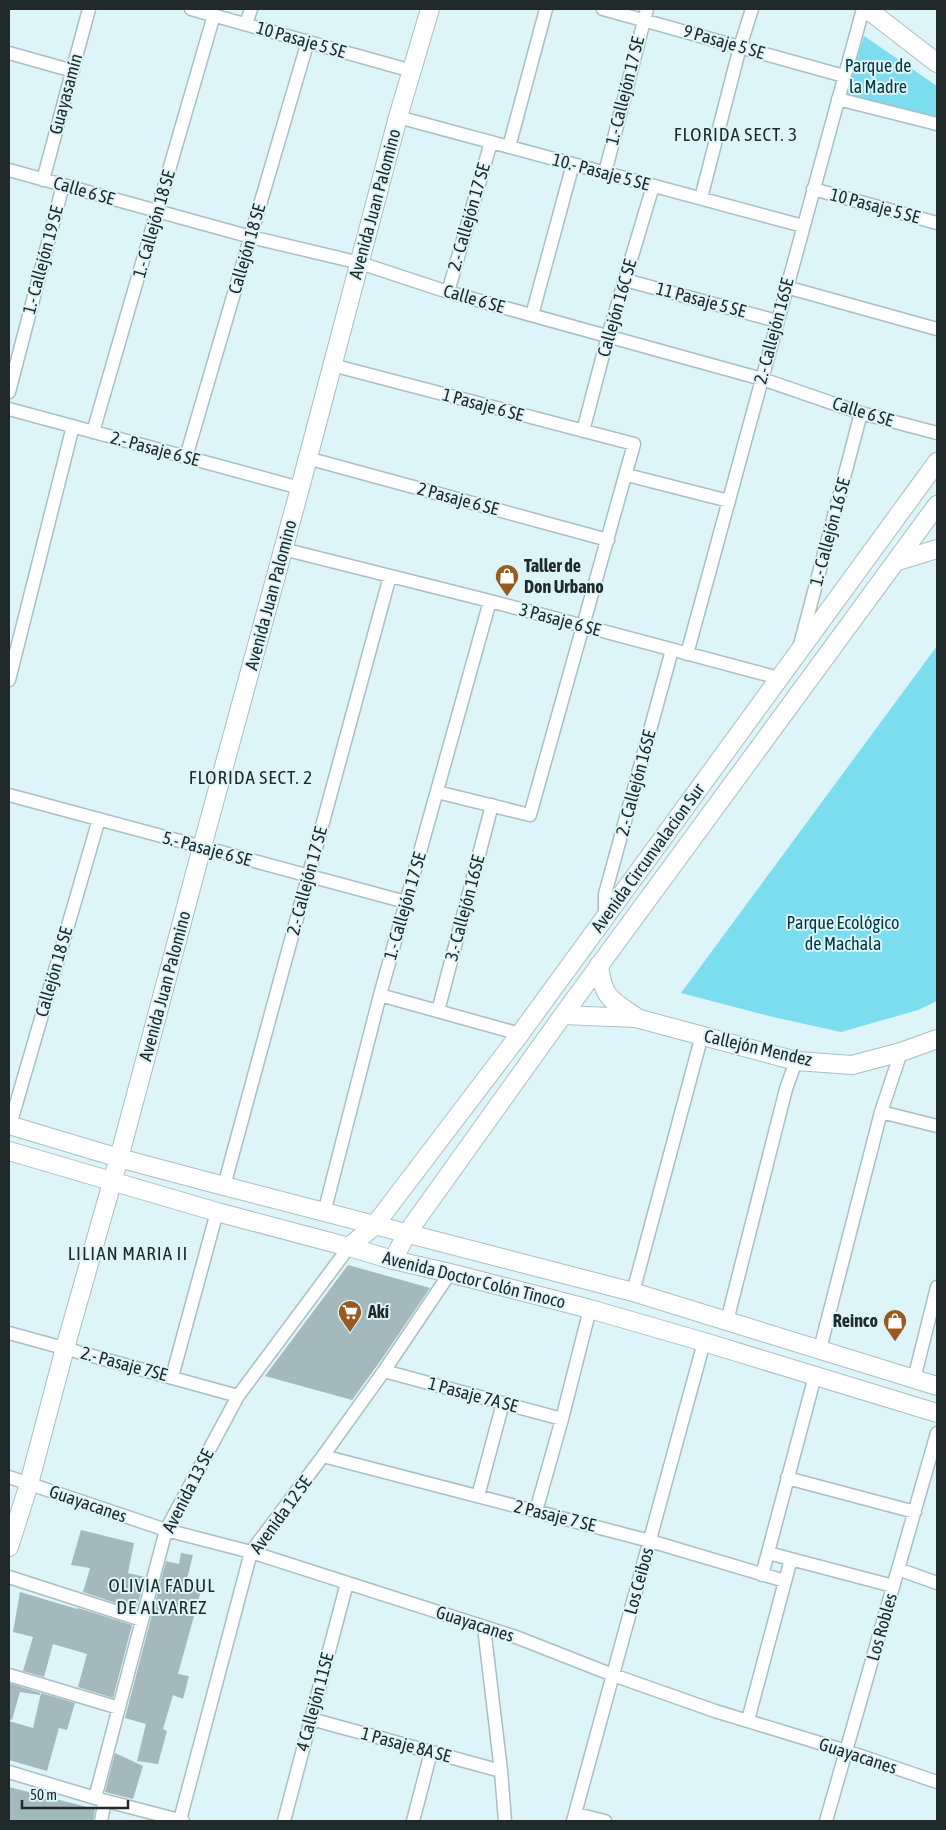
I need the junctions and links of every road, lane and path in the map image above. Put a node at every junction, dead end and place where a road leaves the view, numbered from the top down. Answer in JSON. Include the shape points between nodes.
{"nodes":[{"id":1,"x":89,"y":9,"type":"edge"},
{"id":2,"x":191,"y":9,"type":"edge"},
{"id":3,"x":251,"y":9,"type":"edge"},
{"id":4,"x":430,"y":9,"type":"edge"},
{"id":5,"x":546,"y":9,"type":"edge"},
{"id":6,"x":603,"y":9,"type":"edge"},
{"id":7,"x":752,"y":9,"type":"edge"},
{"id":8,"x":865,"y":9,"type":"edge"},
{"id":9,"x":645,"y":14,"type":"edge"},
{"id":10,"x":214,"y":15,"type":"junction"},
{"id":11,"x":246,"y":24,"type":"junction"},
{"id":12,"x":308,"y":42,"type":"junction"},
{"id":13,"x":740,"y":47,"type":"junction"},
{"id":14,"x":9,"y":53,"type":"edge"},
{"id":15,"x":937,"y":62,"type":"edge"},
{"id":16,"x":73,"y":71,"type":"junction"},
{"id":17,"x":412,"y":71,"type":"junction"},
{"id":18,"x":844,"y":76,"type":"junction"},
{"id":19,"x":838,"y":98,"type":"junction"},
{"id":20,"x":398,"y":117,"type":"junction"},
{"id":21,"x":937,"y":124,"type":"edge"},
{"id":22,"x":490,"y":142,"type":"junction"},
{"id":23,"x":509,"y":147,"type":"junction"},
{"id":24,"x":573,"y":164,"type":"junction"},
{"id":25,"x":9,"y":170,"type":"edge"},
{"id":26,"x":604,"y":172,"type":"junction"},
{"id":27,"x":43,"y":180,"type":"junction"},
{"id":28,"x":63,"y":185,"type":"junction"},
{"id":29,"x":653,"y":186,"type":"junction"},
{"id":30,"x":813,"y":189,"type":"junction"},
{"id":31,"x":701,"y":198,"type":"junction"},
{"id":32,"x":158,"y":211,"type":"junction"},
{"id":33,"x":937,"y":223,"type":"edge"},
{"id":34,"x":803,"y":226,"type":"junction"},
{"id":35,"x":250,"y":237,"type":"junction"},
{"id":36,"x":360,"y":263,"type":"junction"},
{"id":37,"x":625,"y":280,"type":"junction"},
{"id":38,"x":786,"y":287,"type":"junction"},
{"id":39,"x":448,"y":292,"type":"junction"},
{"id":40,"x":532,"y":315,"type":"junction"},
{"id":41,"x":777,"y":321,"type":"junction"},
{"id":42,"x":937,"y":329,"type":"edge"},
{"id":43,"x":608,"y":336,"type":"junction"},
{"id":44,"x":332,"y":365,"type":"junction"},
{"id":45,"x":762,"y":379,"type":"junction"},
{"id":46,"x":9,"y":392,"type":"edge"},
{"id":47,"x":9,"y":409,"type":"edge"},
{"id":48,"x":861,"y":413,"type":"junction"},
{"id":49,"x":73,"y":426,"type":"junction"},
{"id":50,"x":582,"y":431,"type":"junction"},
{"id":51,"x":94,"y":432,"type":"junction"},
{"id":52,"x":937,"y":433,"type":"edge"},
{"id":53,"x":186,"y":458,"type":"junction"},
{"id":54,"x":307,"y":458,"type":"junction"},
{"id":55,"x":937,"y":462,"type":"edge"},
{"id":56,"x":627,"y":474,"type":"junction"},
{"id":57,"x":300,"y":488,"type":"junction"},
{"id":58,"x":729,"y":501,"type":"junction"},
{"id":59,"x":937,"y":505,"type":"edge"},
{"id":60,"x":608,"y":540,"type":"junction"},
{"id":61,"x":283,"y":549,"type":"junction"},
{"id":62,"x":937,"y":549,"type":"edge"},
{"id":63,"x":895,"y":562,"type":"junction"},
{"id":64,"x":390,"y":576,"type":"junction"},
{"id":65,"x":490,"y":601,"type":"junction"},
{"id":66,"x":826,"y":614,"type":"junction"},
{"id":67,"x":582,"y":626,"type":"junction"},
{"id":68,"x":847,"y":628,"type":"junction"},
{"id":69,"x":672,"y":650,"type":"junction"},
{"id":70,"x":798,"y":651,"type":"junction"},
{"id":71,"x":688,"y":654,"type":"junction"},
{"id":72,"x":779,"y":678,"type":"junction"},
{"id":73,"x":9,"y":680,"type":"edge"},
{"id":74,"x":437,"y":792,"type":"junction"},
{"id":75,"x":9,"y":795,"type":"edge"},
{"id":76,"x":492,"y":806,"type":"junction"},
{"id":77,"x":99,"y":819,"type":"junction"},
{"id":78,"x":202,"y":847,"type":"junction"},
{"id":79,"x":308,"y":876,"type":"junction"},
{"id":80,"x":406,"y":902,"type":"junction"},
{"id":81,"x":601,"y":923,"type":"junction"},
{"id":82,"x":616,"y":941,"type":"junction"},
{"id":83,"x":599,"y":965,"type":"junction"},
{"id":84,"x":380,"y":995,"type":"junction"},
{"id":85,"x":438,"y":1011,"type":"junction"},
{"id":86,"x":563,"y":1014,"type":"junction"},
{"id":87,"x":636,"y":1018,"type":"junction"},
{"id":88,"x":520,"y":1034,"type":"junction"},
{"id":89,"x":702,"y":1035,"type":"junction"},
{"id":90,"x":937,"y":1039,"type":"edge"},
{"id":91,"x":901,"y":1052,"type":"junction"},
{"id":92,"x":796,"y":1061,"type":"junction"},
{"id":93,"x":881,"y":1112,"type":"junction"},
{"id":94,"x":9,"y":1125,"type":"edge"},
{"id":95,"x":937,"y":1126,"type":"edge"},
{"id":96,"x":9,"y":1151,"type":"edge"},
{"id":97,"x":119,"y":1158,"type":"junction"},
{"id":98,"x":112,"y":1182,"type":"junction"},
{"id":99,"x":224,"y":1186,"type":"junction"},
{"id":100,"x":217,"y":1212,"type":"junction"},
{"id":101,"x":324,"y":1213,"type":"junction"},
{"id":102,"x":374,"y":1226,"type":"junction"},
{"id":103,"x":407,"y":1233,"type":"junction"},
{"id":104,"x":349,"y":1247,"type":"junction"},
{"id":105,"x":393,"y":1260,"type":"junction"},
{"id":106,"x":450,"y":1273,"type":"junction"},
{"id":107,"x":937,"y":1287,"type":"edge"},
{"id":108,"x":633,"y":1292,"type":"junction"},
{"id":109,"x":590,"y":1309,"type":"junction"},
{"id":110,"x":727,"y":1321,"type":"junction"},
{"id":111,"x":9,"y":1333,"type":"edge"},
{"id":112,"x":704,"y":1342,"type":"junction"},
{"id":113,"x":65,"y":1348,"type":"junction"},
{"id":114,"x":820,"y":1349,"type":"junction"},
{"id":115,"x":384,"y":1371,"type":"junction"},
{"id":116,"x":815,"y":1376,"type":"junction"},
{"id":117,"x":172,"y":1377,"type":"junction"},
{"id":118,"x":914,"y":1379,"type":"junction"},
{"id":119,"x":937,"y":1386,"type":"edge"},
{"id":120,"x":238,"y":1396,"type":"junction"},
{"id":121,"x":503,"y":1403,"type":"junction"},
{"id":122,"x":937,"y":1413,"type":"edge"},
{"id":123,"x":562,"y":1419,"type":"junction"},
{"id":124,"x":937,"y":1432,"type":"edge"},
{"id":125,"x":323,"y":1456,"type":"junction"},
{"id":126,"x":9,"y":1477,"type":"edge"},
{"id":127,"x":787,"y":1478,"type":"junction"},
{"id":128,"x":29,"y":1484,"type":"junction"},
{"id":129,"x":478,"y":1496,"type":"junction"},
{"id":130,"x":536,"y":1511,"type":"junction"},
{"id":131,"x":915,"y":1512,"type":"junction"},
{"id":132,"x":166,"y":1530,"type":"junction"},
{"id":133,"x":650,"y":1540,"type":"junction"},
{"id":134,"x":9,"y":1547,"type":"edge"},
{"id":135,"x":251,"y":1552,"type":"junction"},
{"id":136,"x":768,"y":1553,"type":"junction"},
{"id":137,"x":791,"y":1559,"type":"junction"},
{"id":138,"x":898,"y":1569,"type":"junction"},
{"id":139,"x":762,"y":1575,"type":"junction"},
{"id":140,"x":9,"y":1577,"type":"edge"},
{"id":141,"x":786,"y":1581,"type":"junction"},
{"id":142,"x":347,"y":1583,"type":"junction"},
{"id":143,"x":937,"y":1584,"type":"edge"},
{"id":144,"x":893,"y":1586,"type":"junction"},
{"id":145,"x":142,"y":1620,"type":"junction"},
{"id":146,"x":484,"y":1627,"type":"junction"},
{"id":147,"x":9,"y":1675,"type":"edge"},
{"id":148,"x":613,"y":1676,"type":"junction"},
{"id":149,"x":119,"y":1708,"type":"junction"},
{"id":150,"x":311,"y":1719,"type":"junction"},
{"id":151,"x":748,"y":1720,"type":"junction"},
{"id":152,"x":846,"y":1751,"type":"junction"},
{"id":153,"x":431,"y":1752,"type":"junction"},
{"id":154,"x":501,"y":1771,"type":"junction"},
{"id":155,"x":9,"y":1772,"type":"edge"},
{"id":156,"x":937,"y":1782,"type":"edge"},
{"id":157,"x":100,"y":1799,"type":"junction"},
{"id":158,"x":574,"y":1817,"type":"edge"},
{"id":159,"x":101,"y":1821,"type":"edge"},
{"id":160,"x":181,"y":1821,"type":"edge"},
{"id":161,"x":284,"y":1821,"type":"edge"},
{"id":162,"x":413,"y":1821,"type":"edge"},
{"id":163,"x":505,"y":1821,"type":"edge"},
{"id":164,"x":605,"y":1821,"type":"edge"},
{"id":165,"x":826,"y":1821,"type":"edge"}],
"edges":[{"from":1,"to":16,"type":"street","name":"Guayasamín"},
{"from":2,"to":10,"type":"street","name":"10 Pasaje 5 SE"},
{"from":3,"to":11,"type":"street"},
{"from":4,"to":17,"type":"main road","name":"Avenida Juan Palomino"},
{"from":5,"to":23,"type":"street","name":"2.- Callejón 17 SE"},
{"from":6,"to":9,"type":"street","name":"9 Pasaje 5 SE"},
{"from":7,"to":13,"type":"street"},
{"from":8,"to":15,"type":"main road"},
{"from":8,"to":18,"type":"street","name":"2.- Callejón 16SE"},
{"from":9,"to":13,"type":"street","name":"9 Pasaje 5 SE"},
{"from":9,"to":26,"type":"street","name":"1.- Callejón 17 SE"},
{"from":10,"to":11,"type":"street","name":"10 Pasaje 5 SE"},
{"from":10,"to":32,"type":"street","name":"1.- Callejón 18 SE"},
{"from":11,"to":12,"type":"street","name":"10 Pasaje 5 SE"},
{"from":12,"to":17,"type":"street","name":"10 Pasaje 5 SE"},
{"from":12,"to":35,"type":"street","name":"Callejón 18 SE"},
{"from":13,"to":18,"type":"street","name":"9 Pasaje 5 SE"},
{"from":13,"to":31,"type":"street"},
{"from":14,"to":16,"type":"street"},
{"from":16,"to":27,"type":"street","name":"Guayasamín"},
{"from":17,"to":20,"type":"main road","name":"Avenida Juan Palomino"},
{"from":18,"to":19,"type":"street","name":"2.- Callejón 16SE"},
{"from":19,"to":21,"type":"street"},
{"from":19,"to":30,"type":"street","name":"2.- Callejón 16SE"},
{"from":20,"to":22,"type":"street","name":"10.- Pasaje 5 SE"},
{"from":20,"to":36,"type":"main road","name":"Avenida Juan Palomino"},
{"from":22,"to":23,"type":"street","name":"10.- Pasaje 5 SE"},
{"from":22,"to":39,"type":"street","name":"2.- Callejón 17 SE"},
{"from":23,"to":24,"type":"street","name":"10.- Pasaje 5 SE"},
{"from":24,"to":26,"type":"street","name":"10.- Pasaje 5 SE"},
{"from":24,"to":40,"type":"street"},
{"from":25,"to":27,"type":"street","name":"Calle 6 SE"},
{"from":26,"to":29,"type":"street","name":"10.- Pasaje 5 SE"},
{"from":27,"to":28,"type":"street","name":"Calle 6 SE"},
{"from":28,"to":32,"type":"street","name":"Calle 6 SE"},
{"from":28,"to":46,"type":"street","name":"1.- Callejón 19 SE"},
{"from":29,"to":31,"type":"street","name":"10.- Pasaje 5 SE"},
{"from":29,"to":37,"type":"street","name":"Callejón 16C SE"},
{"from":30,"to":33,"type":"street","name":"10 Pasaje 5 SE"},
{"from":30,"to":34,"type":"street","name":"2.- Callejón 16SE"},
{"from":31,"to":34,"type":"street","name":"10.- Pasaje 5 SE"},
{"from":32,"to":35,"type":"street","name":"Calle 6 SE"},
{"from":32,"to":51,"type":"street","name":"1.- Callejón 18 SE"},
{"from":34,"to":38,"type":"street","name":"2.- Callejón 16SE"},
{"from":35,"to":36,"type":"street","name":"Calle 6 SE"},
{"from":35,"to":53,"type":"street","name":"Callejón 18 SE"},
{"from":36,"to":39,"type":"street","name":"Calle 6 SE"},
{"from":36,"to":44,"type":"main road","name":"Avenida Juan Palomino"},
{"from":37,"to":41,"type":"street","name":"11 Pasaje 5 SE"},
{"from":37,"to":43,"type":"street","name":"Callejón 16C SE"},
{"from":38,"to":41,"type":"street","name":"2.- Callejón 16SE"},
{"from":38,"to":42,"type":"street"},
{"from":39,"to":40,"type":"street","name":"Calle 6 SE"},
{"from":40,"to":43,"type":"street","name":"Calle 6 SE"},
{"from":41,"to":45,"type":"street","name":"2.- Callejón 16SE"},
{"from":43,"to":45,"type":"street","name":"Calle 6 SE"},
{"from":43,"to":50,"type":"street","name":"Callejón 16C SE"},
{"from":44,"to":50,"type":"street","name":"1 Pasaje 6 SE"},
{"from":44,"to":54,"type":"main road","name":"Avenida Juan Palomino"},
{"from":45,"to":48,"type":"street","name":"Calle 6 SE"},
{"from":45,"to":58,"type":"street","name":"2.- Callejón 16SE"},
{"from":47,"to":49,"type":"street","name":"2.- Pasaje 6 SE"},
{"from":48,"to":52,"type":"street","name":"Calle 6 SE"},
{"from":48,"to":70,"type":"street","name":"1.- Callejón 16 SE"},
{"from":49,"to":51,"type":"street","name":"2.- Pasaje 6 SE"},
{"from":49,"to":73,"type":"street"},
{"from":50,"to":56,"type":"street","name":"1 Pasaje 6 SE","via":[[634,444]]},
{"from":51,"to":53,"type":"street","name":"2.- Pasaje 6 SE"},
{"from":53,"to":57,"type":"street","name":"2.- Pasaje 6 SE"},
{"from":54,"to":57,"type":"main road","name":"Avenida Juan Palomino"},
{"from":54,"to":60,"type":"street","name":"2 Pasaje 6 SE"},
{"from":55,"to":66,"type":"main road","name":"Avenida Circunvalacion Sur"},
{"from":56,"to":58,"type":"street"},
{"from":56,"to":60,"type":"street"},
{"from":57,"to":61,"type":"main road","name":"Avenida Juan Palomino"},
{"from":58,"to":71,"type":"street","name":"2.- Callejón 16SE"},
{"from":59,"to":63,"type":"main road","name":"Avenida Circunvalacion Sur"},
{"from":60,"to":67,"type":"street"},
{"from":61,"to":64,"type":"street","name":"3 Pasaje 6 SE"},
{"from":61,"to":78,"type":"main road","name":"Avenida Juan Palomino"},
{"from":62,"to":63,"type":"main road"},
{"from":63,"to":68,"type":"main road","name":"Avenida Circunvalacion Sur"},
{"from":64,"to":65,"type":"street","name":"3 Pasaje 6 SE"},
{"from":64,"to":79,"type":"street","name":"2.- Callejón 17 SE"},
{"from":65,"to":67,"type":"street","name":"3 Pasaje 6 SE"},
{"from":65,"to":74,"type":"street","name":"1.- Callejón 17 SE"},
{"from":66,"to":68,"type":"main road"},
{"from":66,"to":70,"type":"main road","name":"Avenida Circunvalacion Sur"},
{"from":67,"to":69,"type":"street","name":"3 Pasaje 6 SE"},
{"from":67,"to":76,"type":"street","via":[[530,815]]},
{"from":68,"to":82,"type":"main road","name":"Avenida Circunvalacion Sur"},
{"from":69,"to":71,"type":"street","name":"3 Pasaje 6 SE"},
{"from":69,"to":81,"type":"street","name":"2.- Callejón 16SE","via":[[605,894]]},
{"from":70,"to":72,"type":"main road","name":"Avenida Circunvalacion Sur"},
{"from":71,"to":72,"type":"street","name":"3 Pasaje 6 SE"},
{"from":72,"to":81,"type":"main road","name":"Avenida Circunvalacion Sur"},
{"from":74,"to":76,"type":"street"},
{"from":74,"to":80,"type":"street","name":"1.- Callejón 17 SE"},
{"from":75,"to":77,"type":"street","name":"5.- Pasaje 6 SE"},
{"from":76,"to":85,"type":"street","name":"3.- Callejón 16SE"},
{"from":77,"to":78,"type":"street","name":"5.- Pasaje 6 SE"},
{"from":77,"to":94,"type":"street","name":"Callejón 18 SE"},
{"from":78,"to":79,"type":"street","name":"5.- Pasaje 6 SE"},
{"from":78,"to":97,"type":"main road","name":"Avenida Juan Palomino"},
{"from":79,"to":80,"type":"street","name":"5.- Pasaje 6 SE"},
{"from":79,"to":99,"type":"street","name":"2.- Callejón 17 SE"},
{"from":80,"to":84,"type":"street","name":"1.- Callejón 17 SE"},
{"from":81,"to":82,"type":"main road"},
{"from":81,"to":88,"type":"main road","name":"Avenida Circunvalacion Sur"},
{"from":82,"to":83,"type":"main road","name":"Avenida Circunvalacion Sur"},
{"from":83,"to":86,"type":"main road","name":"Avenida Circunvalacion Sur"},
{"from":83,"to":87,"type":"main road","name":"Callejón Mendez","via":[[604,992]]},
{"from":84,"to":85,"type":"street"},
{"from":84,"to":101,"type":"street","name":"1.- Callejón 17 SE"},
{"from":85,"to":88,"type":"street"},
{"from":86,"to":87,"type":"main road","name":"Callejón Mendez"},
{"from":86,"to":103,"type":"main road","name":"Avenida Circunvalacion Sur"},
{"from":87,"to":89,"type":"main road","name":"Callejón Mendez"},
{"from":88,"to":102,"type":"main road","name":"Avenida Circunvalacion Sur"},
{"from":89,"to":92,"type":"main road","name":"Callejón Mendez"},
{"from":89,"to":108,"type":"street"},
{"from":90,"to":91,"type":"main road","name":"Callejón Mendez"},
{"from":91,"to":92,"type":"main road","name":"Callejón Mendez","via":[[852,1065]]},
{"from":91,"to":93,"type":"street"},
{"from":92,"to":110,"type":"street"},
{"from":93,"to":95,"type":"street"},
{"from":93,"to":114,"type":"street"},
{"from":94,"to":97,"type":"main road","name":"Avenida Doctor Colón Tinoco"},
{"from":96,"to":98,"type":"main road","name":"Avenida Doctor Colón Tinoco"},
{"from":97,"to":98,"type":"main road","name":"Avenida Juan Palomino"},
{"from":97,"to":99,"type":"main road","name":"Avenida Doctor Colón Tinoco"},
{"from":98,"to":100,"type":"main road","name":"Avenida Doctor Colón Tinoco"},
{"from":98,"to":113,"type":"main road","name":"Avenida Juan Palomino"},
{"from":99,"to":101,"type":"main road","name":"Avenida Doctor Colón Tinoco"},
{"from":100,"to":104,"type":"main road","name":"Avenida Doctor Colón Tinoco"},
{"from":100,"to":117,"type":"street"},
{"from":101,"to":102,"type":"main road","name":"Avenida Doctor Colón Tinoco"},
{"from":102,"to":103,"type":"main road","name":"Avenida Doctor Colón Tinoco"},
{"from":102,"to":104,"type":"main road","name":"Avenida Circunvalacion Sur"},
{"from":103,"to":105,"type":"main road","name":"Avenida Circunvalacion Sur"},
{"from":103,"to":108,"type":"main road","name":"Avenida Doctor Colón Tinoco"},
{"from":104,"to":105,"type":"main road","name":"Avenida Doctor Colón Tinoco"},
{"from":104,"to":120,"type":"street","name":"Avenida 13 SE"},
{"from":105,"to":106,"type":"main road","name":"Avenida Doctor Colón Tinoco"},
{"from":106,"to":109,"type":"main road","name":"Avenida Doctor Colón Tinoco"},
{"from":106,"to":115,"type":"street","name":"Avenida 12 SE"},
{"from":107,"to":118,"type":"street"},
{"from":108,"to":110,"type":"main road","name":"Avenida Doctor Colón Tinoco"},
{"from":109,"to":112,"type":"main road","name":"Avenida Doctor Colón Tinoco"},
{"from":109,"to":123,"type":"street"},
{"from":110,"to":114,"type":"main road","name":"Avenida Doctor Colón Tinoco"},
{"from":111,"to":113,"type":"street","name":"2.- Pasaje 7SE"},
{"from":112,"to":116,"type":"main road","name":"Avenida Doctor Colón Tinoco"},
{"from":112,"to":133,"type":"street","name":"Los Ceibos"},
{"from":113,"to":117,"type":"street","name":"2.- Pasaje 7SE"},
{"from":113,"to":128,"type":"main road","name":"Avenida Juan Palomino"},
{"from":114,"to":118,"type":"main road","name":"Avenida Doctor Colón Tinoco"},
{"from":115,"to":121,"type":"street","name":"1 Pasaje 7A SE"},
{"from":115,"to":125,"type":"street","name":"Avenida 12 SE"},
{"from":116,"to":122,"type":"main road","name":"Avenida Doctor Colón Tinoco"},
{"from":116,"to":127,"type":"street"},
{"from":117,"to":120,"type":"street","name":"2.- Pasaje 7SE"},
{"from":118,"to":119,"type":"main road","name":"Avenida Doctor Colón Tinoco"},
{"from":120,"to":132,"type":"street","name":"Avenida 13 SE"},
{"from":121,"to":123,"type":"street","name":"1 Pasaje 7A SE"},
{"from":121,"to":129,"type":"street"},
{"from":123,"to":130,"type":"street"},
{"from":124,"to":131,"type":"street","name":"Los Robles"},
{"from":125,"to":129,"type":"street","name":"2 Pasaje 7 SE"},
{"from":125,"to":135,"type":"street","name":"Avenida 12 SE"},
{"from":126,"to":128,"type":"street","name":"Guayacanes"},
{"from":127,"to":131,"type":"street"},
{"from":127,"to":136,"type":"street"},
{"from":128,"to":132,"type":"street","name":"Guayacanes"},
{"from":128,"to":134,"type":"main road","name":"Avenida Juan Palomino"},
{"from":129,"to":130,"type":"street","name":"2 Pasaje 7 SE"},
{"from":130,"to":133,"type":"street","name":"2 Pasaje 7 SE"},
{"from":131,"to":138,"type":"street","name":"Los Robles"},
{"from":132,"to":135,"type":"street","name":"Guayacanes"},
{"from":132,"to":145,"type":"street","name":"Avenida 13 SE"},
{"from":133,"to":139,"type":"street","name":"2 Pasaje 7 SE"},
{"from":133,"to":148,"type":"street","name":"Los Ceibos"},
{"from":135,"to":142,"type":"street","name":"Guayacanes"},
{"from":135,"to":160,"type":"street","name":"Avenida 12 SE"},
{"from":136,"to":137,"type":"street"},
{"from":136,"to":139,"type":"street"},
{"from":137,"to":141,"type":"street"},
{"from":137,"to":144,"type":"street"},
{"from":138,"to":143,"type":"street"},
{"from":138,"to":144,"type":"street","name":"Los Robles"},
{"from":139,"to":141,"type":"street","name":"2 Pasaje 7 SE"},
{"from":140,"to":145,"type":"street"},
{"from":141,"to":151,"type":"street"},
{"from":142,"to":146,"type":"street","name":"Guayacanes"},
{"from":142,"to":150,"type":"street","name":"4 Callejón 11SE"},
{"from":144,"to":152,"type":"street","name":"Los Robles"},
{"from":145,"to":149,"type":"street","name":"Avenida 13 SE"},
{"from":146,"to":148,"type":"street","name":"Guayacanes"},
{"from":146,"to":154,"type":"street"},
{"from":147,"to":149,"type":"street"},
{"from":148,"to":151,"type":"street","name":"Guayacanes"},
{"from":148,"to":158,"type":"street","name":"Los Ceibos"},
{"from":149,"to":157,"type":"street","name":"Avenida 13 SE"},
{"from":150,"to":153,"type":"street","name":"1 Pasaje 8A SE"},
{"from":150,"to":161,"type":"street","name":"4 Callejón 11SE"},
{"from":151,"to":152,"type":"street","name":"Guayacanes"},
{"from":152,"to":156,"type":"street","name":"Guayacanes"},
{"from":152,"to":165,"type":"street","name":"Los Robles"},
{"from":153,"to":154,"type":"street","name":"1 Pasaje 8A SE"},
{"from":153,"to":162,"type":"street"},
{"from":154,"to":163,"type":"street"},
{"from":155,"to":157,"type":"street"},
{"from":157,"to":159,"type":"street","name":"Avenida 13 SE"},
{"from":157,"to":160,"type":"street"},
{"from":158,"to":164,"type":"street"}]}
